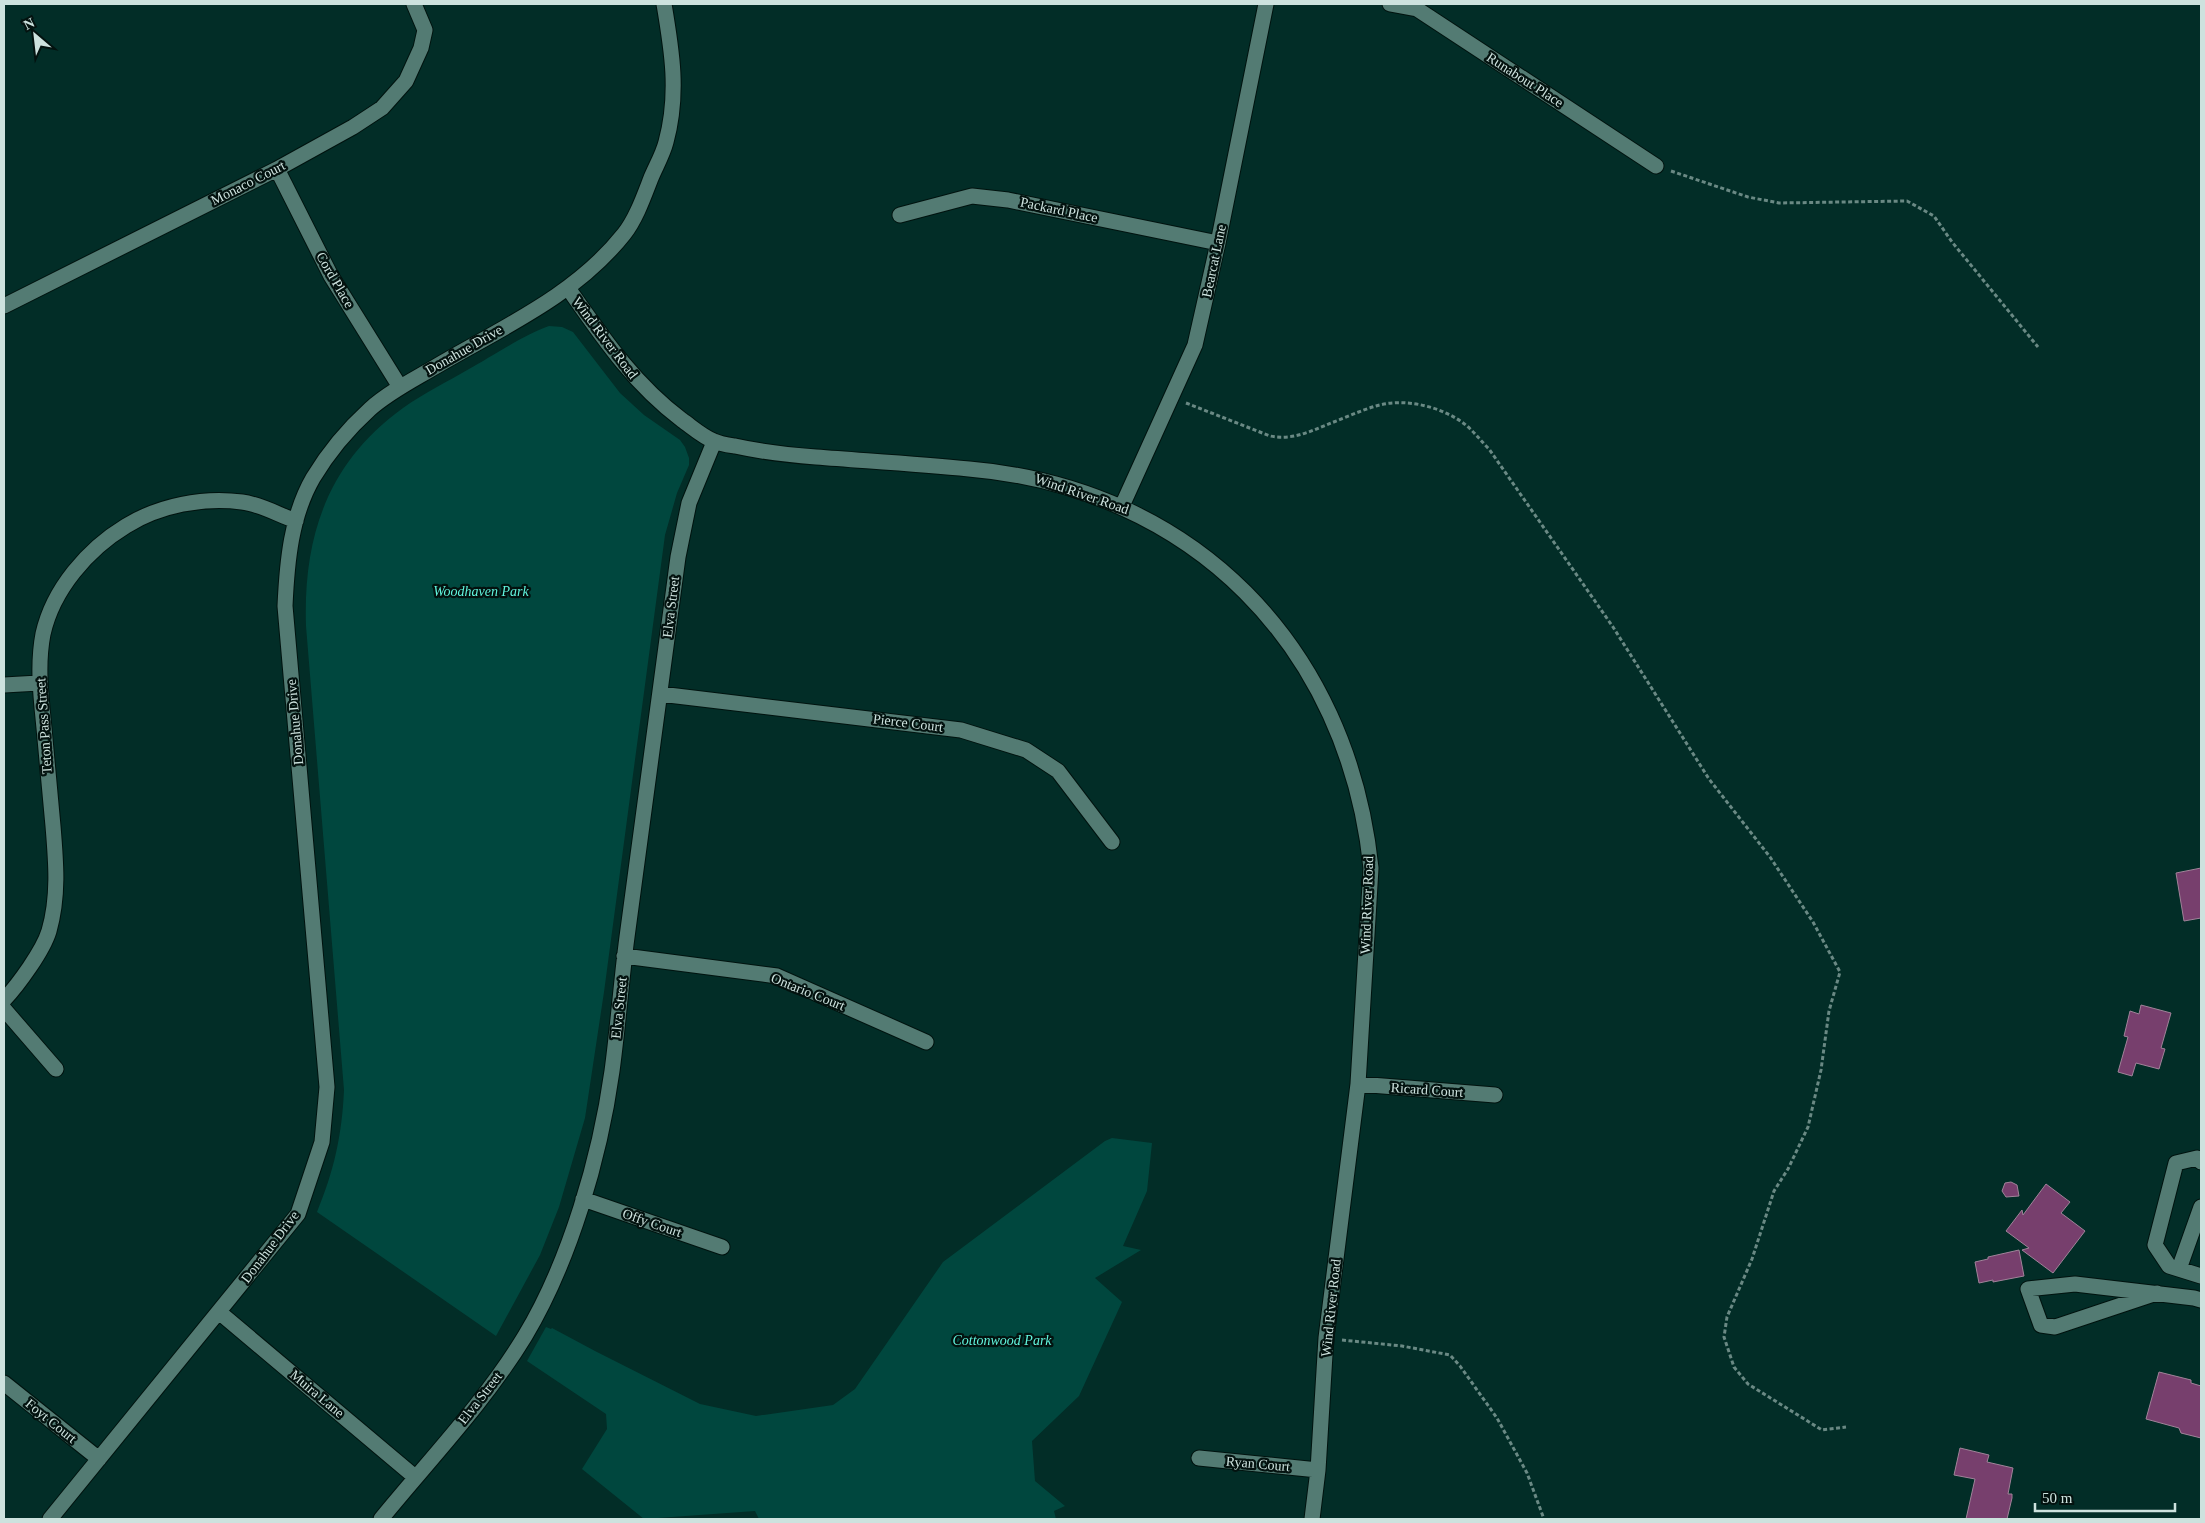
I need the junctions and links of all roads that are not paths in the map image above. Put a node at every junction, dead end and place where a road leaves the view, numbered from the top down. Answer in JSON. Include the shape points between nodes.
{"nodes":[{"id":1,"x":414,"y":4,"type":"edge"},
{"id":2,"x":664,"y":4,"type":"edge"},
{"id":3,"x":1266,"y":4,"type":"edge"},
{"id":4,"x":1390,"y":4,"type":"edge"},
{"id":5,"x":1656,"y":166,"type":"road end"},
{"id":6,"x":277,"y":169,"type":"junction"},
{"id":7,"x":900,"y":216,"type":"dead end"},
{"id":8,"x":1218,"y":243,"type":"junction"},
{"id":9,"x":568,"y":288,"type":"junction"},
{"id":10,"x":4,"y":306,"type":"edge"},
{"id":11,"x":400,"y":386,"type":"junction"},
{"id":12,"x":714,"y":442,"type":"junction"},
{"id":13,"x":1122,"y":506,"type":"junction"},
{"id":14,"x":296,"y":521,"type":"junction"},
{"id":15,"x":39,"y":683,"type":"junction"},
{"id":16,"x":4,"y":685,"type":"edge"},
{"id":17,"x":660,"y":694,"type":"junction"},
{"id":18,"x":1112,"y":842,"type":"dead end"},
{"id":19,"x":624,"y":956,"type":"junction"},
{"id":20,"x":4,"y":1000,"type":"edge"},
{"id":21,"x":4,"y":1009,"type":"edge"},
{"id":22,"x":926,"y":1042,"type":"dead end"},
{"id":23,"x":56,"y":1069,"type":"dead end"},
{"id":24,"x":1358,"y":1084,"type":"junction"},
{"id":25,"x":1495,"y":1095,"type":"dead end"},
{"id":26,"x":2201,"y":1162,"type":"edge"},
{"id":27,"x":583,"y":1199,"type":"junction"},
{"id":28,"x":2201,"y":1207,"type":"edge"},
{"id":29,"x":722,"y":1247,"type":"dead end"},
{"id":30,"x":2179,"y":1269,"type":"junction"},
{"id":31,"x":2201,"y":1276,"type":"edge"},
{"id":32,"x":2157,"y":1294,"type":"junction"},
{"id":33,"x":2201,"y":1300,"type":"edge"},
{"id":34,"x":219,"y":1312,"type":"junction"},
{"id":35,"x":4,"y":1383,"type":"edge"},
{"id":36,"x":1198,"y":1458,"type":"dead end"},
{"id":37,"x":99,"y":1459,"type":"junction"},
{"id":38,"x":1318,"y":1470,"type":"junction"},
{"id":39,"x":415,"y":1477,"type":"junction"},
{"id":40,"x":50,"y":1519,"type":"edge"},
{"id":41,"x":381,"y":1519,"type":"edge"},
{"id":42,"x":1312,"y":1519,"type":"edge"}],
"edges":[{"from":1,"to":6,"type":"street","name":"Monaco Court","via":[[425,30],[421,48],[406,81],[395,96],[353,127]]},
{"from":2,"to":9,"type":"street","name":"Donahue Drive","via":[[675,78],[666,143],[625,232]]},
{"from":3,"to":8,"type":"street","name":"Bearcat Lane"},
{"from":4,"to":5,"type":"street","name":"Runabout Place","via":[[1417,9]]},
{"from":6,"to":10,"type":"street","name":"Monaco Court"},
{"from":6,"to":11,"type":"street","name":"Cord Place","via":[[331,276]]},
{"from":7,"to":8,"type":"street","name":"Packard Place","via":[[972,196],[1008,200]]},
{"from":8,"to":13,"type":"street","name":"Bearcat Lane","via":[[1195,345]]},
{"from":9,"to":11,"type":"street","name":"Donahue Drive"},
{"from":9,"to":12,"type":"street","name":"Wind River Road","via":[[619,361],[637,381],[675,415]]},
{"from":11,"to":14,"type":"street","name":"Donahue Drive","via":[[370,408],[341,439],[313,479]]},
{"from":12,"to":13,"type":"street","name":"Wind River Road","via":[[770,454],[1031,476]]},
{"from":12,"to":17,"type":"street","name":"Elva Street","via":[[689,503],[678,557]]},
{"from":13,"to":24,"type":"street","name":"Wind River Road","via":[[1207,558],[1256,604],[1316,684],[1343,742],[1362,804],[1371,868]]},
{"from":14,"to":15,"type":"street","name":"Teton Pass Street","via":[[243,502],[196,502],[154,512],[116,532],[84,560],[59,595],[43,635]]},
{"from":14,"to":34,"type":"street","name":"Donahue Drive","via":[[287,563],[285,606],[327,1086],[322,1142],[298,1214]]},
{"from":15,"to":16,"type":"street"},
{"from":15,"to":20,"type":"street","name":"Teton Pass Street","via":[[56,863],[56,900],[48,933],[19,985]]},
{"from":17,"to":18,"type":"street","name":"Pierce Court","via":[[961,730],[1026,750],[1058,771]]},
{"from":17,"to":19,"type":"street","name":"Elva Street"},
{"from":19,"to":22,"type":"street","name":"Ontario Court","via":[[777,976]]},
{"from":19,"to":27,"type":"street","name":"Elva Street","via":[[606,1105]]},
{"from":21,"to":23,"type":"street"},
{"from":24,"to":25,"type":"street","name":"Ricard Court"},
{"from":24,"to":38,"type":"street","name":"Wind River Road","via":[[1326,1338]]},
{"from":26,"to":30,"type":"street","via":[[2197,1158],[2176,1163],[2156,1244],[2169,1266]]},
{"from":27,"to":29,"type":"street","name":"Offy Court"},
{"from":27,"to":39,"type":"street","name":"Elva Street","via":[[557,1268],[525,1336],[484,1395]]},
{"from":28,"to":30,"type":"street"},
{"from":30,"to":31,"type":"street"},
{"from":32,"to":32,"type":"street","via":[[2076,1284],[2028,1289],[2041,1325],[2055,1327]]},
{"from":32,"to":33,"type":"street"},
{"from":34,"to":37,"type":"street","name":"Donahue Drive"},
{"from":34,"to":39,"type":"street","name":"Muira Lane"},
{"from":35,"to":37,"type":"street","name":"Foyt Court"},
{"from":36,"to":38,"type":"street","name":"Ryan Court"},
{"from":37,"to":40,"type":"street","name":"Donahue Drive"},
{"from":38,"to":42,"type":"street","name":"Wind River Road"},
{"from":39,"to":41,"type":"street","name":"Elva Street"}]}
